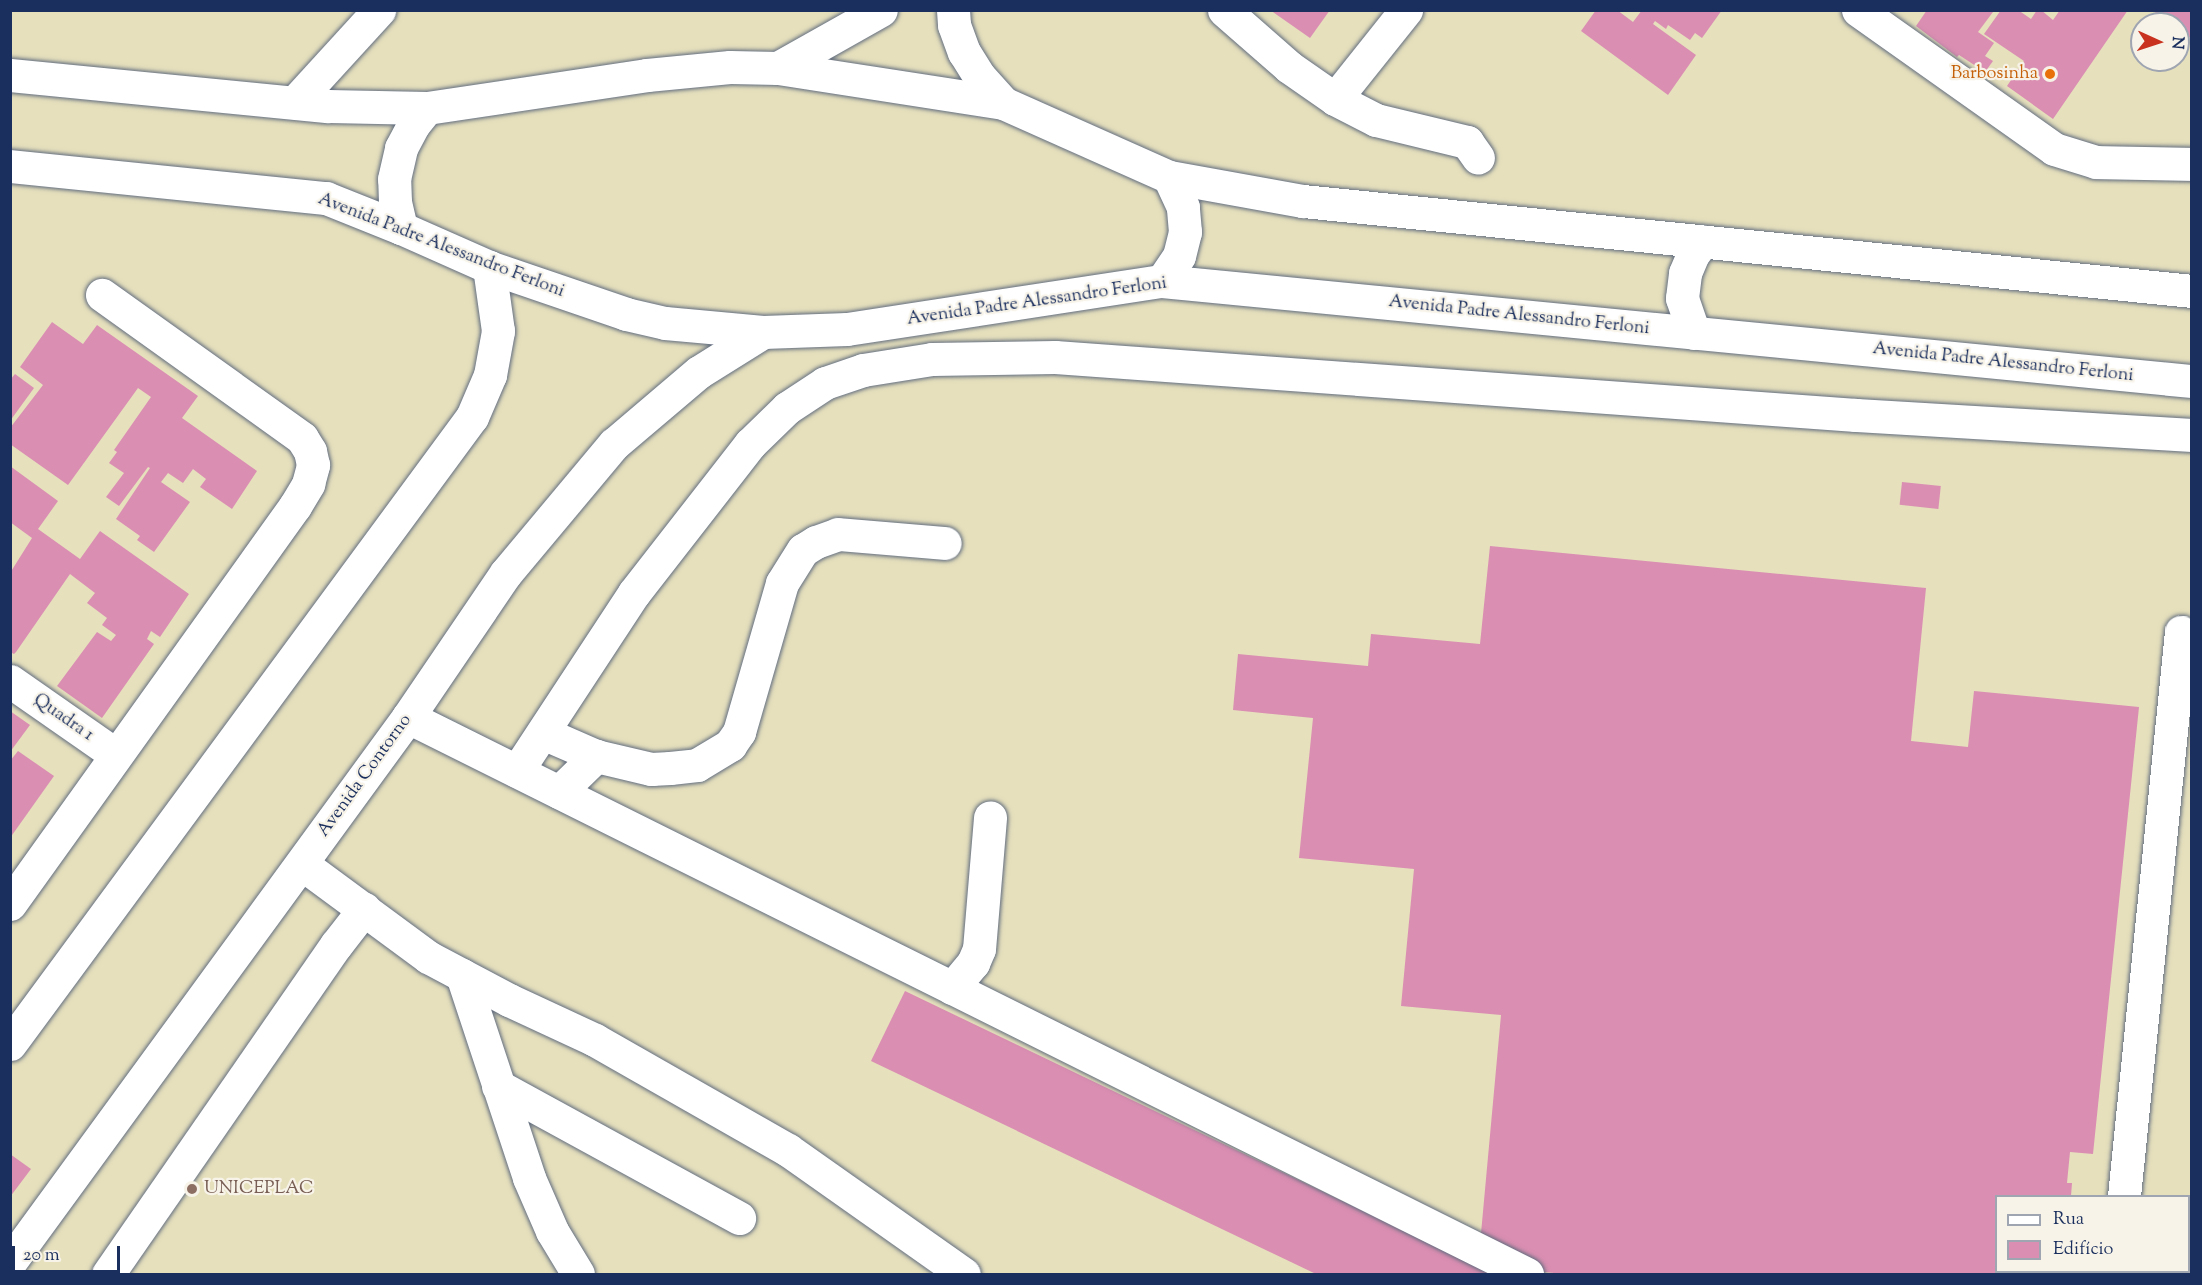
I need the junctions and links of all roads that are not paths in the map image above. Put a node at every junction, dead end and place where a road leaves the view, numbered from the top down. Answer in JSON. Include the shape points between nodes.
{"nodes":[{"id":1,"x":379,"y":10,"type":"edge"},
{"id":2,"x":881,"y":10,"type":"edge"},
{"id":3,"x":953,"y":10,"type":"edge"},
{"id":4,"x":1224,"y":10,"type":"edge"},
{"id":5,"x":1406,"y":10,"type":"edge"},
{"id":6,"x":1879,"y":16,"type":"edge"},
{"id":7,"x":778,"y":68,"type":"junction"},
{"id":8,"x":10,"y":75,"type":"edge"},
{"id":9,"x":1335,"y":99,"type":"junction"},
{"id":10,"x":295,"y":102,"type":"junction"},
{"id":11,"x":1003,"y":103,"type":"junction"},
{"id":12,"x":428,"y":108,"type":"junction"},
{"id":13,"x":1478,"y":158,"type":"dead end"},
{"id":14,"x":2192,"y":164,"type":"edge"},
{"id":15,"x":10,"y":166,"type":"edge"},
{"id":16,"x":1169,"y":177,"type":"junction"},
{"id":17,"x":401,"y":228,"type":"junction"},
{"id":18,"x":1703,"y":241,"type":"junction"},
{"id":19,"x":489,"y":267,"type":"junction"},
{"id":20,"x":1162,"y":281,"type":"junction"},
{"id":21,"x":2192,"y":291,"type":"edge"},
{"id":22,"x":102,"y":295,"type":"dead end"},
{"id":23,"x":763,"y":333,"type":"junction"},
{"id":24,"x":1694,"y":333,"type":"junction"},
{"id":25,"x":2192,"y":381,"type":"edge"},
{"id":26,"x":2192,"y":435,"type":"edge"},
{"id":27,"x":945,"y":543,"type":"dead end"},
{"id":28,"x":2181,"y":632,"type":"dead end"},
{"id":29,"x":10,"y":681,"type":"edge"},
{"id":30,"x":408,"y":717,"type":"junction"},
{"id":31,"x":543,"y":734,"type":"junction"},
{"id":32,"x":116,"y":754,"type":"junction"},
{"id":33,"x":596,"y":756,"type":"junction"},
{"id":34,"x":517,"y":771,"type":"junction"},
{"id":35,"x":559,"y":792,"type":"junction"},
{"id":36,"x":990,"y":817,"type":"dead end"},
{"id":37,"x":302,"y":864,"type":"junction"},
{"id":38,"x":10,"y":904,"type":"edge"},
{"id":39,"x":364,"y":909,"type":"junction"},
{"id":40,"x":462,"y":975,"type":"junction"},
{"id":41,"x":951,"y":988,"type":"junction"},
{"id":42,"x":10,"y":1044,"type":"edge"},
{"id":43,"x":498,"y":1086,"type":"junction"},
{"id":44,"x":2124,"y":1195,"type":"edge"},
{"id":45,"x":740,"y":1218,"type":"dead end"},
{"id":46,"x":10,"y":1262,"type":"edge"},
{"id":47,"x":108,"y":1275,"type":"edge"},
{"id":48,"x":578,"y":1275,"type":"edge"},
{"id":49,"x":964,"y":1275,"type":"edge"},
{"id":50,"x":1527,"y":1275,"type":"edge"}],
"edges":[{"from":1,"to":10,"type":"main road"},
{"from":2,"to":7,"type":"main road"},
{"from":3,"to":11,"type":"main road","via":[[964,52]]},
{"from":4,"to":9,"type":"main road","via":[[1289,67]]},
{"from":5,"to":9,"type":"main road"},
{"from":6,"to":14,"type":"main road","via":[[2054,149],[2096,162]]},
{"from":7,"to":11,"type":"main road"},
{"from":7,"to":12,"type":"main road","via":[[730,67],[647,75]]},
{"from":8,"to":10,"type":"main road"},
{"from":9,"to":13,"type":"main road","via":[[1376,120],[1467,142]]},
{"from":10,"to":12,"type":"main road"},
{"from":11,"to":16,"type":"main road"},
{"from":12,"to":17,"type":"main road","via":[[401,148],[394,179]]},
{"from":15,"to":17,"type":"main road","name":"Avenida Padre Alessandro Ferloni","via":[[326,198]]},
{"from":16,"to":18,"type":"main road","via":[[1303,201]]},
{"from":16,"to":20,"type":"main road","via":[[1183,207],[1185,232],[1179,256]]},
{"from":17,"to":19,"type":"main road","name":"Avenida Padre Alessandro Ferloni"},
{"from":18,"to":21,"type":"main road"},
{"from":18,"to":24,"type":"main road","via":[[1685,273],[1682,298]]},
{"from":19,"to":23,"type":"main road","name":"Avenida Padre Alessandro Ferloni","via":[[626,314],[665,323]]},
{"from":19,"to":42,"type":"main road","via":[[498,331],[490,375],[472,417]]},
{"from":20,"to":23,"type":"main road","name":"Avenida Padre Alessandro Ferloni","via":[[847,329]]},
{"from":20,"to":24,"type":"main road","name":"Avenida Padre Alessandro Ferloni"},
{"from":22,"to":32,"type":"main road","via":[[302,438],[313,465],[308,484],[295,506]]},
{"from":23,"to":30,"type":"main road","name":"Avenida Contorno","via":[[699,372],[614,444],[506,573]]},
{"from":24,"to":25,"type":"main road","name":"Avenida Padre Alessandro Ferloni"},
{"from":26,"to":31,"type":"main road","via":[[1868,416],[1055,357],[932,359],[863,370],[825,383],[787,408],[750,444],[634,593]]},
{"from":27,"to":33,"type":"main road","via":[[838,534],[816,542],[803,550],[782,583],[739,732],[730,745],[697,765],[670,768],[651,769]]},
{"from":28,"to":44,"type":"main road"},
{"from":29,"to":32,"type":"main road","name":"Quadra 1"},
{"from":30,"to":34,"type":"main road"},
{"from":30,"to":37,"type":"main road","name":"Avenida Contorno"},
{"from":31,"to":33,"type":"main road"},
{"from":31,"to":34,"type":"main road"},
{"from":32,"to":38,"type":"main road"},
{"from":33,"to":35,"type":"main road"},
{"from":34,"to":35,"type":"main road"},
{"from":35,"to":41,"type":"main road"},
{"from":36,"to":41,"type":"main road","via":[[979,949],[973,963]]},
{"from":37,"to":39,"type":"main road"},
{"from":37,"to":46,"type":"main road","name":"Avenida Contorno"},
{"from":39,"to":40,"type":"main road","via":[[429,957]]},
{"from":39,"to":47,"type":"main road"},
{"from":40,"to":43,"type":"main road"},
{"from":40,"to":49,"type":"main road","via":[[595,1040],[788,1150]]},
{"from":41,"to":50,"type":"main road"},
{"from":43,"to":45,"type":"main road"},
{"from":43,"to":48,"type":"main road","via":[[529,1178],[552,1231]]}]}
